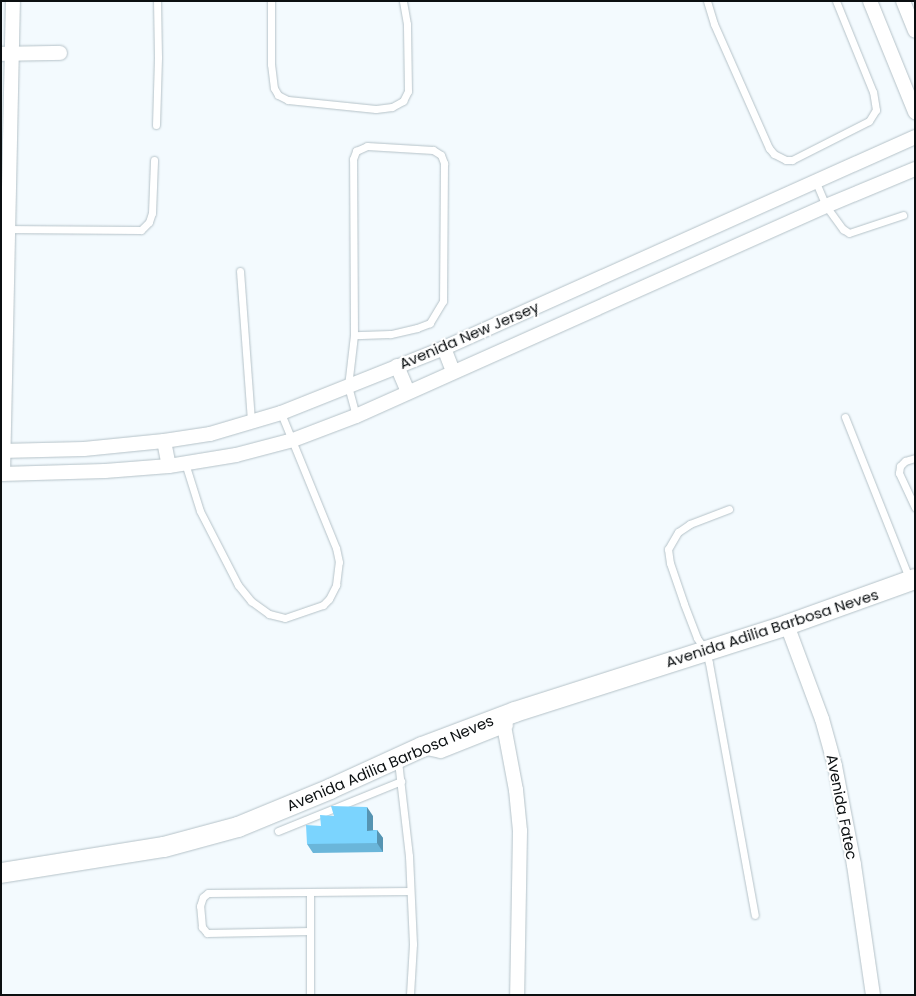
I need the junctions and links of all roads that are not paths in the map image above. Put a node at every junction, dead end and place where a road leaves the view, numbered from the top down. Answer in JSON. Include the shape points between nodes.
{"nodes":[{"id":1,"x":13,"y":1,"type":"edge"},
{"id":2,"x":156,"y":1,"type":"edge"},
{"id":3,"x":271,"y":1,"type":"edge"},
{"id":4,"x":403,"y":1,"type":"edge"},
{"id":5,"x":707,"y":1,"type":"edge"},
{"id":6,"x":836,"y":1,"type":"edge"},
{"id":7,"x":870,"y":1,"type":"edge"},
{"id":8,"x":902,"y":1,"type":"edge"},
{"id":9,"x":915,"y":31,"type":"edge"},
{"id":10,"x":60,"y":53,"type":"dead end"},
{"id":11,"x":6,"y":54,"type":"edge"},
{"id":12,"x":915,"y":112,"type":"edge"},
{"id":13,"x":156,"y":125,"type":"dead end"},
{"id":14,"x":915,"y":137,"type":"edge"},
{"id":15,"x":154,"y":160,"type":"dead end"},
{"id":16,"x":915,"y":169,"type":"edge"},
{"id":17,"x":815,"y":180,"type":"junction"},
{"id":18,"x":826,"y":206,"type":"junction"},
{"id":19,"x":903,"y":215,"type":"dead end"},
{"id":20,"x":4,"y":229,"type":"edge"},
{"id":21,"x":240,"y":271,"type":"dead end"},
{"id":22,"x":4,"y":287,"type":"edge"},
{"id":23,"x":354,"y":334,"type":"junction"},
{"id":24,"x":444,"y":348,"type":"junction"},
{"id":25,"x":397,"y":366,"type":"junction"},
{"id":26,"x":453,"y":371,"type":"junction"},
{"id":27,"x":348,"y":386,"type":"junction"},
{"id":28,"x":408,"y":392,"type":"junction"},
{"id":29,"x":281,"y":413,"type":"junction"},
{"id":30,"x":356,"y":416,"type":"junction"},
{"id":31,"x":845,"y":417,"type":"dead end"},
{"id":32,"x":251,"y":421,"type":"junction"},
{"id":33,"x":292,"y":440,"type":"junction"},
{"id":34,"x":164,"y":441,"type":"junction"},
{"id":35,"x":2,"y":451,"type":"edge"},
{"id":36,"x":915,"y":458,"type":"edge"},
{"id":37,"x":185,"y":463,"type":"junction"},
{"id":38,"x":169,"y":466,"type":"junction"},
{"id":39,"x":2,"y":474,"type":"edge"},
{"id":40,"x":915,"y":507,"type":"edge"},
{"id":41,"x":729,"y":509,"type":"dead end"},
{"id":42,"x":912,"y":579,"type":"edge"},
{"id":43,"x":787,"y":624,"type":"junction"},
{"id":44,"x":706,"y":651,"type":"junction"},
{"id":45,"x":509,"y":719,"type":"junction"},
{"id":46,"x":398,"y":757,"type":"junction"},
{"id":47,"x":401,"y":781,"type":"junction"},
{"id":48,"x":278,"y":831,"type":"dead end"},
{"id":49,"x":1,"y":873,"type":"edge"},
{"id":50,"x":410,"y":890,"type":"junction"},
{"id":51,"x":310,"y":892,"type":"junction"},
{"id":52,"x":755,"y":915,"type":"dead end"},
{"id":53,"x":310,"y":931,"type":"junction"},
{"id":54,"x":310,"y":995,"type":"edge"},
{"id":55,"x":410,"y":995,"type":"edge"},
{"id":56,"x":517,"y":995,"type":"edge"},
{"id":57,"x":873,"y":995,"type":"edge"}],
"edges":[{"from":1,"to":11,"type":"street"},
{"from":2,"to":13,"type":"lane"},
{"from":3,"to":4,"type":"lane","via":[[271,64],[278,95],[288,100],[376,108],[392,107],[408,92],[407,24]]},
{"from":5,"to":6,"type":"lane","via":[[769,148],[780,158],[792,160],[869,121],[876,110],[873,92]]},
{"from":7,"to":12,"type":"street"},
{"from":8,"to":9,"type":"street"},
{"from":10,"to":11,"type":"street"},
{"from":11,"to":20,"type":"street"},
{"from":14,"to":17,"type":"street","name":"Avenida New Jersey"},
{"from":15,"to":20,"type":"lane","via":[[152,213],[141,230]]},
{"from":16,"to":18,"type":"street","name":"Avenida New Jersey"},
{"from":17,"to":18,"type":"lane"},
{"from":17,"to":24,"type":"street","name":"Avenida New Jersey"},
{"from":18,"to":19,"type":"lane","via":[[843,230],[849,233]]},
{"from":18,"to":26,"type":"street","name":"Avenida New Jersey"},
{"from":20,"to":22,"type":"street"},
{"from":21,"to":32,"type":"lane"},
{"from":22,"to":35,"type":"street"},
{"from":23,"to":23,"type":"lane","via":[[353,159],[356,151],[367,146],[433,150],[441,155],[444,163],[444,301],[430,323],[390,334]]},
{"from":23,"to":27,"type":"lane"},
{"from":24,"to":25,"type":"street","name":"Avenida New Jersey"},
{"from":24,"to":26,"type":"street"},
{"from":25,"to":27,"type":"street","name":"Avenida New Jersey"},
{"from":25,"to":28,"type":"street"},
{"from":26,"to":28,"type":"street","name":"Avenida New Jersey"},
{"from":27,"to":29,"type":"street","name":"Avenida New Jersey"},
{"from":27,"to":30,"type":"lane"},
{"from":28,"to":30,"type":"street","name":"Avenida New Jersey"},
{"from":29,"to":32,"type":"street","name":"Avenida New Jersey"},
{"from":29,"to":33,"type":"lane"},
{"from":30,"to":33,"type":"street","name":"Avenida New Jersey"},
{"from":31,"to":42,"type":"lane"},
{"from":32,"to":34,"type":"street","name":"Avenida New Jersey","via":[[210,434]]},
{"from":33,"to":37,"type":"street","name":"Avenida New Jersey","via":[[236,455]]},
{"from":33,"to":37,"type":"lane","via":[[332,536],[338,562],[336,585],[329,599],[292,617],[277,617],[259,608],[238,585],[200,510]]},
{"from":34,"to":35,"type":"street","name":"Avenida New Jersey","via":[[84,449]]},
{"from":34,"to":38,"type":"street"},
{"from":35,"to":39,"type":"street"},
{"from":36,"to":40,"type":"lane","via":[[900,466],[900,473]]},
{"from":37,"to":38,"type":"street","name":"Avenida New Jersey"},
{"from":38,"to":39,"type":"street","name":"Avenida New Jersey"},
{"from":41,"to":44,"type":"lane","via":[[690,524],[678,532],[668,549],[690,621]]},
{"from":42,"to":43,"type":"street","name":"Avenida Adilia Barbosa Neves"},
{"from":43,"to":44,"type":"street","name":"Avenida Adilia Barbosa Neves"},
{"from":43,"to":57,"type":"street","name":"Avenida Fatec","via":[[822,719],[835,766],[854,865]]},
{"from":44,"to":45,"type":"street","name":"Avenida Adilia Barbosa Neves"},
{"from":44,"to":52,"type":"lane"},
{"from":45,"to":46,"type":"street","name":"Avenida Adilia Barbosa Neves"},
{"from":45,"to":56,"type":"street","via":[[520,831]]},
{"from":46,"to":47,"type":"lane"},
{"from":46,"to":49,"type":"street","name":"Avenida Adilia Barbosa Neves","via":[[238,827],[164,847]]},
{"from":47,"to":48,"type":"lane"},
{"from":47,"to":50,"type":"lane"},
{"from":50,"to":51,"type":"lane"},
{"from":50,"to":55,"type":"lane","via":[[413,944]]},
{"from":51,"to":53,"type":"lane"},
{"from":51,"to":53,"type":"lane","via":[[208,893],[200,906],[202,927],[207,933]]},
{"from":53,"to":54,"type":"lane"}]}
